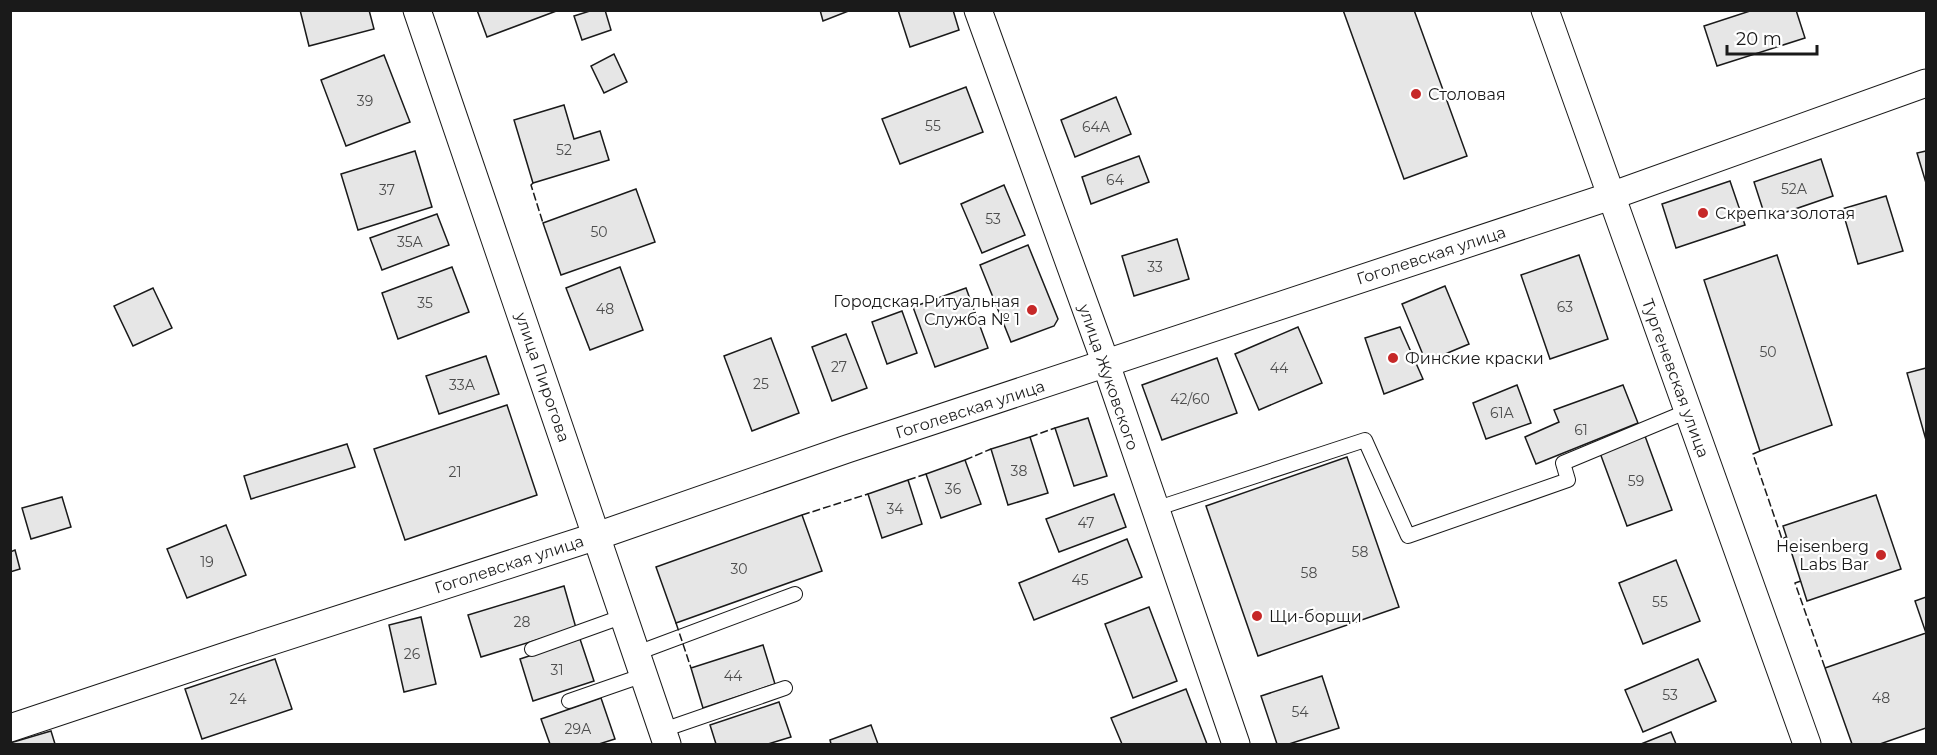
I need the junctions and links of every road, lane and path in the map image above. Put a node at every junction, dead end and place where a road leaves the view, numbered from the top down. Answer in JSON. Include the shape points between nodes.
{"nodes":[{"id":1,"x":417,"y":10,"type":"edge"},
{"id":2,"x":978,"y":10,"type":"edge"},
{"id":3,"x":1545,"y":10,"type":"edge"},
{"id":4,"x":1926,"y":83,"type":"edge"},
{"id":5,"x":1611,"y":196,"type":"junction"},
{"id":6,"x":1106,"y":363,"type":"junction"},
{"id":7,"x":1688,"y":411,"type":"junction"},
{"id":8,"x":1155,"y":510,"type":"junction"},
{"id":9,"x":597,"y":536,"type":"junction"},
{"id":10,"x":795,"y":594,"type":"dead end"},
{"id":11,"x":624,"y":616,"type":"junction"},
{"id":12,"x":532,"y":648,"type":"dead end"},
{"id":13,"x":640,"y":664,"type":"junction"},
{"id":14,"x":785,"y":688,"type":"dead end"},
{"id":15,"x":569,"y":700,"type":"dead end"},
{"id":16,"x":10,"y":728,"type":"edge"},
{"id":17,"x":664,"y":740,"type":"edge"},
{"id":18,"x":1236,"y":744,"type":"edge"},
{"id":19,"x":1807,"y":744,"type":"edge"}],
"edges":[{"from":1,"to":9,"type":"street","name":"улица Пирогова"},
{"from":2,"to":6,"type":"street","name":"улица Жуковского"},
{"from":3,"to":5,"type":"street","name":"Тургеневская улица"},
{"from":4,"to":5,"type":"street","name":"Гоголевская улица"},
{"from":5,"to":6,"type":"street","name":"Гоголевская улица"},
{"from":5,"to":7,"type":"street","name":"Тургеневская улица"},
{"from":6,"to":8,"type":"street","name":"улица Жуковского"},
{"from":6,"to":9,"type":"street","name":"Гоголевская улица"},
{"from":7,"to":8,"type":"lane","via":[[1563,462],[1568,480],[1408,536],[1365,440]]},
{"from":7,"to":19,"type":"street","name":"Тургеневская улица"},
{"from":8,"to":18,"type":"street","name":"улица Жуковского"},
{"from":9,"to":11,"type":"street","name":"улица Пирогова"},
{"from":9,"to":16,"type":"street","name":"Гоголевская улица"},
{"from":10,"to":13,"type":"lane"},
{"from":11,"to":12,"type":"lane"},
{"from":11,"to":13,"type":"street","name":"улица Пирогова"},
{"from":13,"to":15,"type":"lane"},
{"from":13,"to":17,"type":"street","name":"улица Пирогова"},
{"from":14,"to":17,"type":"lane"}]}
